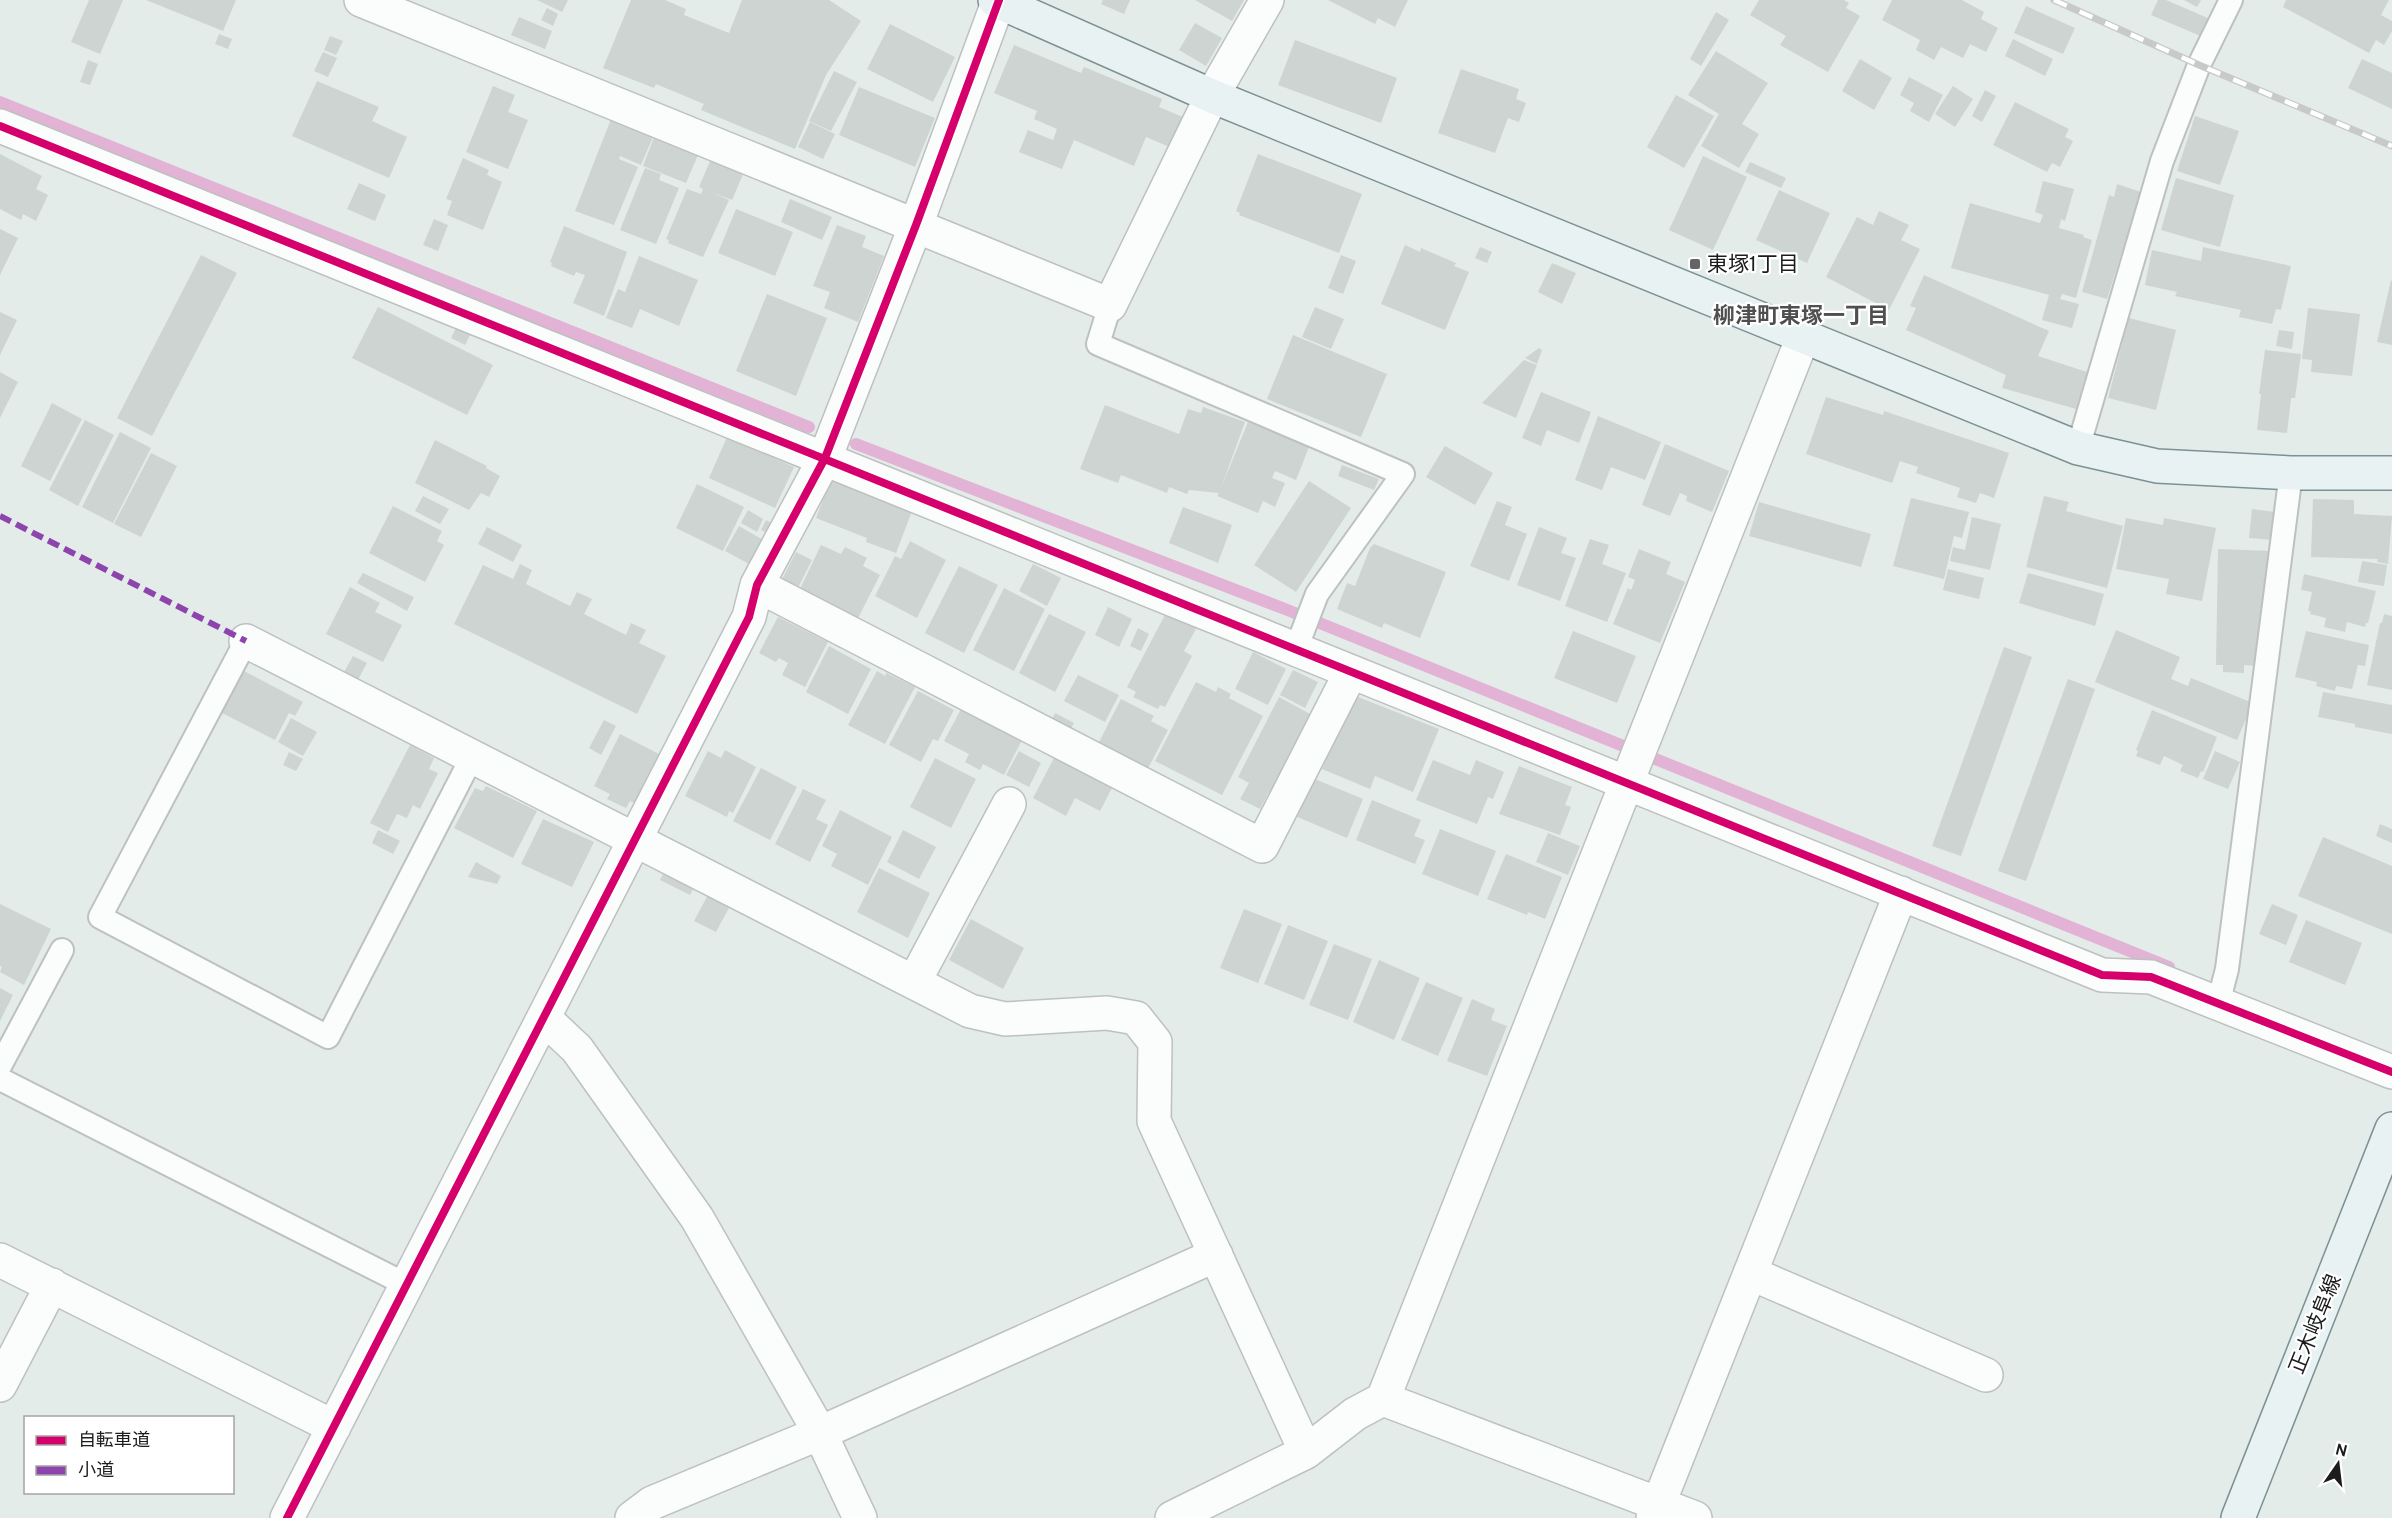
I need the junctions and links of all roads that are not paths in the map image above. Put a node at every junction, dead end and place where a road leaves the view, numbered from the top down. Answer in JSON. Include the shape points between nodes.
{"nodes":[{"id":1,"x":361,"y":0,"type":"edge"},
{"id":2,"x":1267,"y":0,"type":"edge"},
{"id":3,"x":2231,"y":0,"type":"edge"},
{"id":4,"x":997,"y":1,"type":"edge"},
{"id":5,"x":1212,"y":96,"type":"junction"},
{"id":6,"x":0,"y":126,"type":"edge"},
{"id":7,"x":916,"y":225,"type":"junction"},
{"id":8,"x":1110,"y":305,"type":"junction"},
{"id":9,"x":1803,"y":337,"type":"junction"},
{"id":10,"x":2078,"y":448,"type":"junction"},
{"id":11,"x":825,"y":458,"type":"junction"},
{"id":12,"x":2392,"y":473,"type":"edge"},
{"id":13,"x":2291,"y":474,"type":"junction"},
{"id":14,"x":757,"y":585,"type":"junction"},
{"id":15,"x":246,"y":640,"type":"joint"},
{"id":16,"x":1296,"y":649,"type":"junction"},
{"id":17,"x":1351,"y":672,"type":"junction"},
{"id":18,"x":473,"y":755,"type":"junction"},
{"id":19,"x":1628,"y":781,"type":"junction"},
{"id":20,"x":1009,"y":804,"type":"dead end"},
{"id":21,"x":635,"y":838,"type":"junction"},
{"id":22,"x":1901,"y":893,"type":"junction"},
{"id":23,"x":62,"y":950,"type":"dead end"},
{"id":24,"x":914,"y":982,"type":"junction"},
{"id":25,"x":2218,"y":1004,"type":"junction"},
{"id":26,"x":544,"y":1018,"type":"junction"},
{"id":27,"x":0,"y":1066,"type":"edge"},
{"id":28,"x":2392,"y":1072,"type":"edge"},
{"id":29,"x":0,"y":1079,"type":"edge"},
{"id":30,"x":2392,"y":1130,"type":"edge"},
{"id":31,"x":1215,"y":1255,"type":"junction"},
{"id":32,"x":0,"y":1260,"type":"edge"},
{"id":33,"x":1750,"y":1274,"type":"junction"},
{"id":34,"x":52,"y":1285,"type":"junction"},
{"id":35,"x":407,"y":1285,"type":"junction"},
{"id":36,"x":1986,"y":1375,"type":"dead end"},
{"id":37,"x":0,"y":1385,"type":"edge"},
{"id":38,"x":1383,"y":1399,"type":"junction"},
{"id":39,"x":334,"y":1428,"type":"junction"},
{"id":40,"x":820,"y":1433,"type":"junction"},
{"id":41,"x":1306,"y":1452,"type":"junction"},
{"id":42,"x":1224,"y":1507,"type":"edge"},
{"id":43,"x":1656,"y":1511,"type":"edge"},
{"id":44,"x":287,"y":1518,"type":"edge"},
{"id":45,"x":632,"y":1518,"type":"edge"},
{"id":46,"x":860,"y":1518,"type":"edge"},
{"id":47,"x":1172,"y":1518,"type":"edge"},
{"id":48,"x":1695,"y":1518,"type":"edge"},
{"id":49,"x":2238,"y":1518,"type":"edge"}],
"edges":[{"from":1,"to":7,"type":"street"},
{"from":2,"to":5,"type":"street"},
{"from":3,"to":10,"type":"lane","via":[[2199,65],[2162,161]]},
{"from":4,"to":5,"type":"street"},
{"from":4,"to":7,"type":"street"},
{"from":5,"to":8,"type":"street"},
{"from":5,"to":9,"type":"street"},
{"from":6,"to":11,"type":"street"},
{"from":7,"to":8,"type":"street"},
{"from":7,"to":11,"type":"street"},
{"from":8,"to":16,"type":"lane","via":[[1098,344],[1403,474],[1317,594]]},
{"from":9,"to":10,"type":"street"},
{"from":9,"to":19,"type":"street"},
{"from":10,"to":13,"type":"street","via":[[2157,466]]},
{"from":11,"to":14,"type":"street"},
{"from":11,"to":16,"type":"street"},
{"from":12,"to":13,"type":"street"},
{"from":13,"to":25,"type":"lane","via":[[2227,969]]},
{"from":14,"to":17,"type":"street","via":[[1262,846]]},
{"from":14,"to":21,"type":"street","via":[[749,616]]},
{"from":15,"to":18,"type":"street"},
{"from":15,"to":18,"type":"lane","via":[[100,917],[328,1037]]},
{"from":16,"to":17,"type":"street"},
{"from":17,"to":19,"type":"street"},
{"from":18,"to":21,"type":"street"},
{"from":19,"to":22,"type":"street"},
{"from":19,"to":38,"type":"street"},
{"from":20,"to":24,"type":"street"},
{"from":21,"to":24,"type":"street"},
{"from":21,"to":26,"type":"street"},
{"from":22,"to":25,"type":"street","via":[[2102,975],[2151,977]]},
{"from":22,"to":33,"type":"street"},
{"from":23,"to":27,"type":"lane"},
{"from":24,"to":31,"type":"street","via":[[970,1011],[1005,1019],[1107,1013],[1136,1018],[1155,1042],[1154,1121]]},
{"from":25,"to":28,"type":"street"},
{"from":26,"to":35,"type":"street"},
{"from":26,"to":40,"type":"street","via":[[577,1049],[697,1218]]},
{"from":29,"to":35,"type":"lane"},
{"from":30,"to":49,"type":"street","name":"正木岐阜線"},
{"from":31,"to":40,"type":"street"},
{"from":31,"to":41,"type":"street"},
{"from":32,"to":34,"type":"street"},
{"from":33,"to":36,"type":"street"},
{"from":33,"to":43,"type":"street"},
{"from":34,"to":37,"type":"street"},
{"from":34,"to":39,"type":"street"},
{"from":35,"to":39,"type":"street"},
{"from":38,"to":41,"type":"street","via":[[1355,1413]]},
{"from":38,"to":43,"type":"street"},
{"from":39,"to":44,"type":"street"},
{"from":40,"to":45,"type":"street","via":[[652,1503]]},
{"from":40,"to":46,"type":"street"},
{"from":41,"to":42,"type":"street"},
{"from":42,"to":47,"type":"street"},
{"from":43,"to":48,"type":"street"}]}
